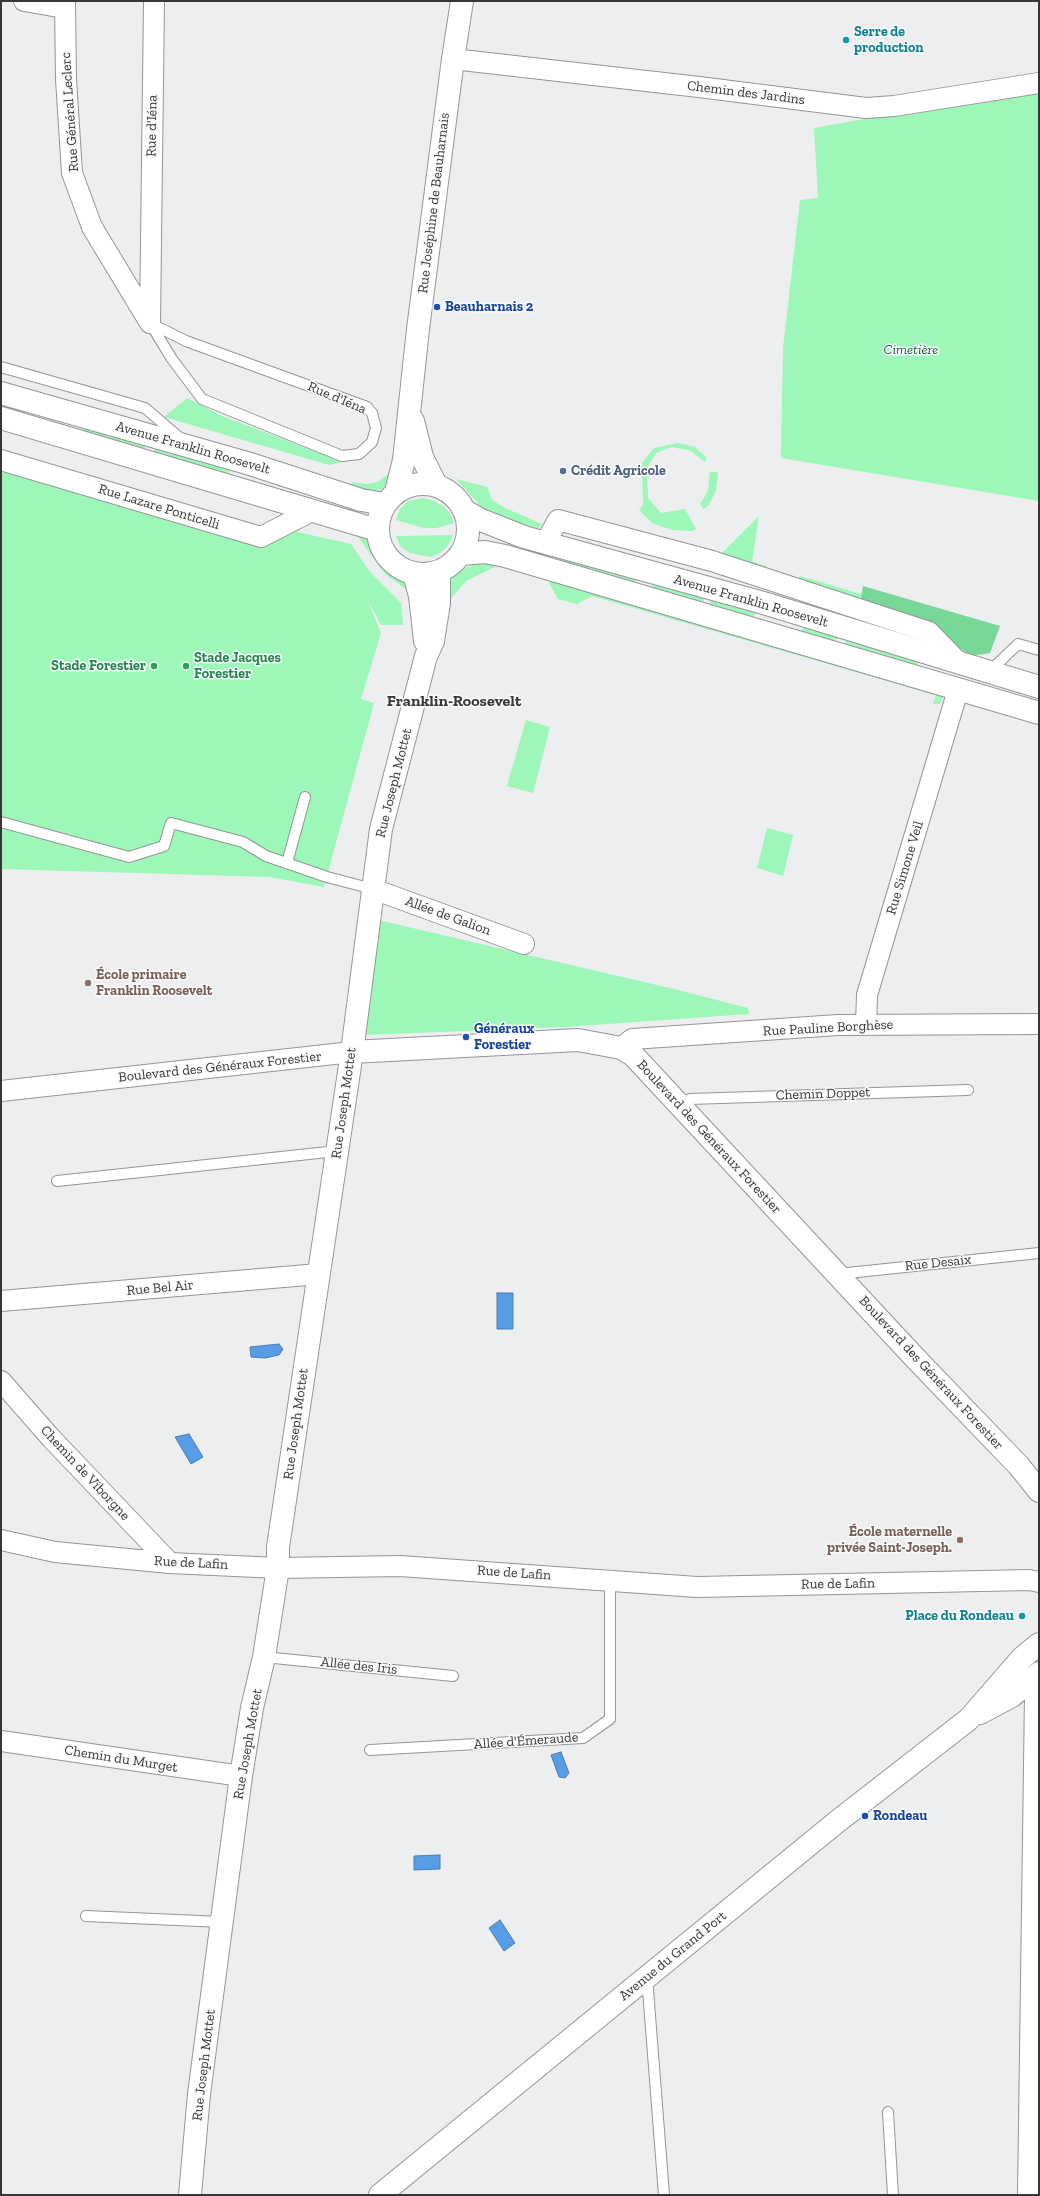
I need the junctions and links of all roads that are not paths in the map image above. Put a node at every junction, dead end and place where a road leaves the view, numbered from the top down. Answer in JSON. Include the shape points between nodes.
{"nodes":[{"id":1,"x":24,"y":1,"type":"edge"},
{"id":2,"x":154,"y":1,"type":"edge"},
{"id":3,"x":462,"y":1,"type":"edge"},
{"id":4,"x":65,"y":5,"type":"edge"},
{"id":5,"x":453,"y":59,"type":"junction"},
{"id":6,"x":1039,"y":83,"type":"edge"},
{"id":7,"x":150,"y":323,"type":"junction"},
{"id":8,"x":1,"y":367,"type":"edge"},
{"id":9,"x":1,"y":393,"type":"edge"},
{"id":10,"x":410,"y":406,"type":"junction"},
{"id":11,"x":1,"y":418,"type":"edge"},
{"id":12,"x":189,"y":446,"type":"junction"},
{"id":13,"x":1,"y":460,"type":"edge"},
{"id":14,"x":436,"y":485,"type":"junction"},
{"id":15,"x":390,"y":498,"type":"junction"},
{"id":16,"x":312,"y":511,"type":"junction"},
{"id":17,"x":465,"y":511,"type":"junction"},
{"id":18,"x":377,"y":530,"type":"junction"},
{"id":19,"x":461,"y":554,"type":"junction"},
{"id":20,"x":439,"y":572,"type":"junction"},
{"id":21,"x":414,"y":574,"type":"junction"},
{"id":22,"x":1039,"y":650,"type":"edge"},
{"id":23,"x":426,"y":656,"type":"junction"},
{"id":24,"x":989,"y":672,"type":"junction"},
{"id":25,"x":1039,"y":687,"type":"edge"},
{"id":26,"x":958,"y":690,"type":"junction"},
{"id":27,"x":1039,"y":713,"type":"edge"},
{"id":28,"x":305,"y":797,"type":"dead end"},
{"id":29,"x":1,"y":822,"type":"edge"},
{"id":30,"x":287,"y":863,"type":"junction"},
{"id":31,"x":373,"y":888,"type":"junction"},
{"id":32,"x":524,"y":944,"type":"dead end"},
{"id":33,"x":1039,"y":1024,"type":"edge"},
{"id":34,"x":866,"y":1025,"type":"junction"},
{"id":35,"x":621,"y":1048,"type":"junction"},
{"id":36,"x":352,"y":1052,"type":"junction"},
{"id":37,"x":968,"y":1090,"type":"dead end"},
{"id":38,"x":1,"y":1091,"type":"edge"},
{"id":39,"x":680,"y":1106,"type":"junction"},
{"id":40,"x":337,"y":1151,"type":"junction"},
{"id":41,"x":57,"y":1181,"type":"dead end"},
{"id":42,"x":1039,"y":1253,"type":"edge"},
{"id":43,"x":319,"y":1274,"type":"junction"},
{"id":44,"x":838,"y":1274,"type":"junction"},
{"id":45,"x":1,"y":1301,"type":"edge"},
{"id":46,"x":2,"y":1381,"type":"edge"},
{"id":47,"x":1039,"y":1491,"type":"edge"},
{"id":48,"x":1,"y":1540,"type":"edge"},
{"id":49,"x":170,"y":1563,"type":"junction"},
{"id":50,"x":278,"y":1568,"type":"junction"},
{"id":51,"x":610,"y":1579,"type":"junction"},
{"id":52,"x":1034,"y":1581,"type":"edge"},
{"id":53,"x":1039,"y":1644,"type":"edge"},
{"id":54,"x":264,"y":1657,"type":"junction"},
{"id":55,"x":1022,"y":1658,"type":"junction"},
{"id":56,"x":453,"y":1676,"type":"dead end"},
{"id":57,"x":1033,"y":1679,"type":"edge"},
{"id":58,"x":969,"y":1719,"type":"junction"},
{"id":59,"x":1,"y":1741,"type":"edge"},
{"id":60,"x":370,"y":1750,"type":"dead end"},
{"id":61,"x":241,"y":1776,"type":"junction"},
{"id":62,"x":86,"y":1916,"type":"dead end"},
{"id":63,"x":222,"y":1922,"type":"junction"},
{"id":64,"x":647,"y":1977,"type":"junction"},
{"id":65,"x":1035,"y":1991,"type":"edge"},
{"id":66,"x":888,"y":2112,"type":"dead end"},
{"id":67,"x":190,"y":2195,"type":"edge"},
{"id":68,"x":380,"y":2195,"type":"edge"},
{"id":69,"x":664,"y":2195,"type":"edge"},
{"id":70,"x":893,"y":2195,"type":"edge"},
{"id":71,"x":1028,"y":2195,"type":"edge"}],
"edges":[{"from":1,"to":4,"type":"street"},
{"from":2,"to":7,"type":"street","name":"Rue d'Iéna"},
{"from":3,"to":5,"type":"main road","name":"Rue Joséphine de Beauharnais"},
{"from":4,"to":7,"type":"street","name":"Rue Général Leclerc","via":[[66,79],[72,173],[92,227]]},
{"from":5,"to":6,"type":"street","name":"Chemin des Jardins","via":[[699,86],[866,108],[894,106]]},
{"from":5,"to":10,"type":"main road","name":"Rue Joséphine de Beauharnais"},
{"from":7,"to":7,"type":"lane","name":"Rue d'Iéna","via":[[172,359],[202,399],[342,456],[359,454],[372,442],[376,428],[372,412],[366,408],[186,341]]},
{"from":8,"to":12,"type":"lane","via":[[145,408]]},
{"from":9,"to":12,"type":"main road","name":"Avenue Franklin Roosevelt"},
{"from":10,"to":14,"type":"main road","name":"Rue Joséphine de Beauharnais","via":[[422,457]]},
{"from":10,"to":15,"type":"main road","name":"Rue Joséphine de Beauharnais","via":[[404,460]]},
{"from":11,"to":16,"type":"main road","name":"Avenue Franklin Roosevelt"},
{"from":12,"to":15,"type":"main road","name":"Avenue Franklin Roosevelt","via":[[361,500]]},
{"from":13,"to":16,"type":"street","name":"Rue Lazare Ponticelli","via":[[261,537]]},
{"from":14,"to":15,"type":"main road","via":[[422,483],[408,486]]},
{"from":14,"to":17,"type":"main road","via":[[453,495]]},
{"from":15,"to":18,"type":"main road","via":[[379,516]]},
{"from":16,"to":18,"type":"main road","name":"Avenue Franklin Roosevelt"},
{"from":17,"to":19,"type":"main road","via":[[468,539]]},
{"from":17,"to":24,"type":"main road","name":"Avenue Franklin Roosevelt","via":[[481,520],[546,543],[760,602]]},
{"from":18,"to":21,"type":"main road","via":[[384,553],[402,570]]},
{"from":19,"to":20,"type":"main road","via":[[451,566]]},
{"from":19,"to":26,"type":"main road","name":"Avenue Franklin Roosevelt","via":[[485,552],[505,556]]},
{"from":20,"to":21,"type":"main road","via":[[427,575]]},
{"from":20,"to":23,"type":"main road","name":"Rue Joseph Mottet","via":[[439,603],[433,641]]},
{"from":21,"to":23,"type":"main road","name":"Rue Joseph Mottet","via":[[420,596]]},
{"from":22,"to":24,"type":"lane","via":[[1018,644]]},
{"from":23,"to":31,"type":"main road","name":"Rue Joseph Mottet","via":[[381,829]]},
{"from":24,"to":25,"type":"main road","name":"Avenue Franklin Roosevelt"},
{"from":26,"to":27,"type":"main road","name":"Avenue Franklin Roosevelt"},
{"from":26,"to":34,"type":"street","name":"Rue Simone Veil","via":[[867,995]]},
{"from":28,"to":30,"type":"lane"},
{"from":29,"to":30,"type":"lane","via":[[129,857],[164,846],[171,823],[243,842],[266,856]]},
{"from":30,"to":31,"type":"lane","via":[[327,877]]},
{"from":31,"to":32,"type":"street","name":"Allée de Galion"},
{"from":31,"to":36,"type":"main road","name":"Rue Joseph Mottet"},
{"from":33,"to":34,"type":"street","name":"Rue Pauline Borghèse"},
{"from":34,"to":35,"type":"street","name":"Rue Pauline Borghèse","via":[[632,1039]]},
{"from":35,"to":36,"type":"main road","name":"Boulevard des Généraux Forestier","via":[[578,1040]]},
{"from":35,"to":39,"type":"main road","name":"Boulevard des Généraux Forestier","via":[[648,1070]]},
{"from":36,"to":38,"type":"street","name":"Boulevard des Généraux Forestier"},
{"from":36,"to":40,"type":"main road","name":"Rue Joseph Mottet"},
{"from":37,"to":39,"type":"lane","name":"Chemin Doppet","via":[[690,1099]]},
{"from":39,"to":44,"type":"main road","name":"Boulevard des Généraux Forestier"},
{"from":40,"to":41,"type":"lane"},
{"from":40,"to":43,"type":"main road","name":"Rue Joseph Mottet"},
{"from":42,"to":44,"type":"lane","name":"Rue Desaix"},
{"from":43,"to":45,"type":"street","name":"Rue Bel Air"},
{"from":43,"to":50,"type":"main road","name":"Rue Joseph Mottet","via":[[278,1547]]},
{"from":44,"to":47,"type":"main road","name":"Boulevard des Généraux Forestier","via":[[1019,1466]]},
{"from":46,"to":49,"type":"street","name":"Chemin de Viborgne"},
{"from":48,"to":49,"type":"street","name":"Rue de Lafin","via":[[55,1552]]},
{"from":49,"to":50,"type":"street","name":"Rue de Lafin"},
{"from":50,"to":51,"type":"street","name":"Rue de Lafin","via":[[400,1566]]},
{"from":50,"to":54,"type":"main road","name":"Rue Joseph Mottet"},
{"from":51,"to":52,"type":"street","name":"Rue de Lafin","via":[[697,1587]]},
{"from":51,"to":60,"type":"lane","name":"Allée d'Émeraude","via":[[610,1718],[583,1738]]},
{"from":53,"to":55,"type":"main road"},
{"from":54,"to":56,"type":"lane","name":"Allée des Iris"},
{"from":54,"to":61,"type":"main road","name":"Rue Joseph Mottet","via":[[252,1708]]},
{"from":55,"to":57,"type":"lane"},
{"from":55,"to":58,"type":"main road","name":"Avenue du Grand Port"},
{"from":57,"to":58,"type":"main road","name":"Avenue du Grand Port","via":[[1012,1696]]},
{"from":57,"to":65,"type":"street"},
{"from":58,"to":64,"type":"main road","name":"Avenue du Grand Port"},
{"from":59,"to":61,"type":"street","name":"Chemin du Murget"},
{"from":61,"to":63,"type":"main road","name":"Rue Joseph Mottet"},
{"from":62,"to":63,"type":"lane"},
{"from":63,"to":67,"type":"main road","name":"Rue Joseph Mottet","via":[[199,2094]]},
{"from":64,"to":68,"type":"main road","name":"Avenue du Grand Port"},
{"from":64,"to":69,"type":"lane"},
{"from":65,"to":71,"type":"street"},
{"from":66,"to":70,"type":"lane"}]}
